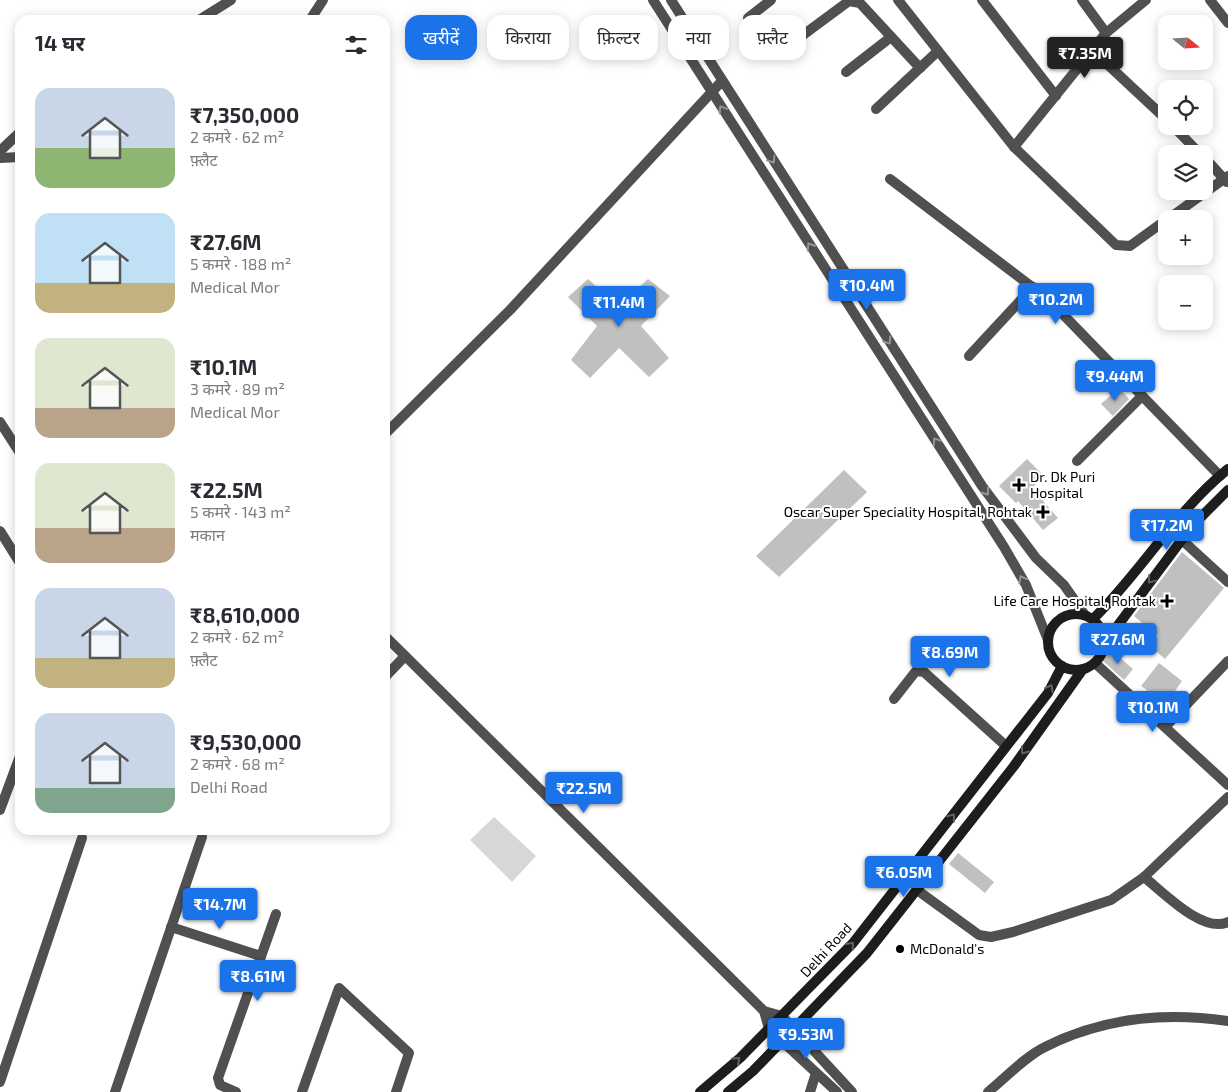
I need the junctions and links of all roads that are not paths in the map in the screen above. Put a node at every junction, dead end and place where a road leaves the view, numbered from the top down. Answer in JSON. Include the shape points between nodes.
{"nodes":[{"id":1,"x":231,"y":0,"type":"edge"},
{"id":2,"x":323,"y":0,"type":"edge"},
{"id":3,"x":654,"y":0,"type":"edge"},
{"id":4,"x":671,"y":0,"type":"edge"},
{"id":5,"x":771,"y":0,"type":"edge"},
{"id":6,"x":898,"y":0,"type":"edge"},
{"id":7,"x":982,"y":0,"type":"edge"},
{"id":8,"x":1082,"y":0,"type":"edge"},
{"id":9,"x":1146,"y":0,"type":"edge"},
{"id":10,"x":1210,"y":0,"type":"edge"},
{"id":11,"x":206,"y":15,"type":"edge"},
{"id":12,"x":313,"y":15,"type":"edge"},
{"id":13,"x":752,"y":15,"type":"edge"},
{"id":14,"x":1228,"y":23,"type":"edge"},
{"id":15,"x":806,"y":33,"type":"edge"},
{"id":16,"x":1106,"y":33,"type":"junction"},
{"id":17,"x":891,"y":37,"type":"junction"},
{"id":18,"x":1092,"y":50,"type":"junction"},
{"id":19,"x":938,"y":51,"type":"junction"},
{"id":20,"x":920,"y":68,"type":"junction"},
{"id":21,"x":846,"y":72,"type":"dead end"},
{"id":22,"x":722,"y":81,"type":"junction"},
{"id":23,"x":712,"y":92,"type":"junction"},
{"id":24,"x":1056,"y":96,"type":"junction"},
{"id":25,"x":876,"y":109,"type":"dead end"},
{"id":26,"x":1158,"y":112,"type":"edge"},
{"id":27,"x":1182,"y":135,"type":"edge"},
{"id":28,"x":15,"y":137,"type":"edge"},
{"id":29,"x":1191,"y":145,"type":"edge"},
{"id":30,"x":1014,"y":147,"type":"junction"},
{"id":31,"x":0,"y":151,"type":"edge"},
{"id":32,"x":15,"y":157,"type":"edge"},
{"id":33,"x":0,"y":158,"type":"edge"},
{"id":34,"x":1213,"y":166,"type":"edge"},
{"id":35,"x":890,"y":179,"type":"dead end"},
{"id":36,"x":1227,"y":179,"type":"edge"},
{"id":37,"x":795,"y":196,"type":"junction"},
{"id":38,"x":784,"y":206,"type":"junction"},
{"id":39,"x":1180,"y":210,"type":"edge"},
{"id":40,"x":1158,"y":226,"type":"edge"},
{"id":41,"x":1033,"y":287,"type":"junction"},
{"id":42,"x":969,"y":356,"type":"dead end"},
{"id":43,"x":1142,"y":396,"type":"junction"},
{"id":44,"x":0,"y":422,"type":"edge"},
{"id":45,"x":390,"y":429,"type":"edge"},
{"id":46,"x":15,"y":445,"type":"edge"},
{"id":47,"x":1077,"y":461,"type":"dead end"},
{"id":48,"x":1224,"y":472,"type":"edge"},
{"id":49,"x":1228,"y":490,"type":"edge"},
{"id":50,"x":1,"y":533,"type":"edge"},
{"id":51,"x":1182,"y":540,"type":"junction"},
{"id":52,"x":15,"y":554,"type":"edge"},
{"id":53,"x":1228,"y":582,"type":"edge"},
{"id":54,"x":1089,"y":617,"type":"junction"},
{"id":55,"x":1048,"y":640,"type":"junction"},
{"id":56,"x":390,"y":641,"type":"edge"},
{"id":57,"x":1104,"y":644,"type":"junction"},
{"id":58,"x":405,"y":656,"type":"junction"},
{"id":59,"x":1228,"y":661,"type":"edge"},
{"id":60,"x":1095,"y":663,"type":"junction"},
{"id":61,"x":1062,"y":666,"type":"junction"},
{"id":62,"x":1084,"y":669,"type":"junction"},
{"id":63,"x":390,"y":672,"type":"edge"},
{"id":64,"x":894,"y":699,"type":"dead end"},
{"id":65,"x":1165,"y":727,"type":"junction"},
{"id":66,"x":1006,"y":746,"type":"junction"},
{"id":67,"x":15,"y":770,"type":"edge"},
{"id":68,"x":1228,"y":785,"type":"edge"},
{"id":69,"x":1228,"y":797,"type":"edge"},
{"id":70,"x":0,"y":810,"type":"edge"},
{"id":71,"x":202,"y":837,"type":"dead end"},
{"id":72,"x":82,"y":838,"type":"dead end"},
{"id":73,"x":1144,"y":877,"type":"junction"},
{"id":74,"x":917,"y":890,"type":"junction"},
{"id":75,"x":276,"y":914,"type":"dead end"},
{"id":76,"x":1228,"y":922,"type":"edge"},
{"id":77,"x":171,"y":927,"type":"junction"},
{"id":78,"x":261,"y":956,"type":"junction"},
{"id":79,"x":764,"y":1011,"type":"junction"},
{"id":80,"x":782,"y":1016,"type":"junction"},
{"id":81,"x":1228,"y":1021,"type":"edge"},
{"id":82,"x":793,"y":1028,"type":"junction"},
{"id":83,"x":769,"y":1029,"type":"junction"},
{"id":84,"x":781,"y":1041,"type":"junction"},
{"id":85,"x":816,"y":1073,"type":"junction"},
{"id":86,"x":0,"y":1082,"type":"edge"},
{"id":87,"x":115,"y":1092,"type":"edge"},
{"id":88,"x":236,"y":1092,"type":"edge"},
{"id":89,"x":302,"y":1092,"type":"edge"},
{"id":90,"x":396,"y":1092,"type":"edge"},
{"id":91,"x":700,"y":1092,"type":"edge"},
{"id":92,"x":728,"y":1092,"type":"edge"},
{"id":93,"x":810,"y":1092,"type":"edge"},
{"id":94,"x":837,"y":1092,"type":"edge"},
{"id":95,"x":852,"y":1092,"type":"edge"},
{"id":96,"x":988,"y":1092,"type":"edge"}],
"edges":[{"from":1,"to":11,"type":"street"},
{"from":2,"to":12,"type":"street"},
{"from":3,"to":23,"type":"street"},
{"from":4,"to":22,"type":"street"},
{"from":5,"to":13,"type":"street"},
{"from":6,"to":19,"type":"street"},
{"from":7,"to":24,"type":"street"},
{"from":8,"to":16,"type":"street"},
{"from":9,"to":16,"type":"street"},
{"from":10,"to":14,"type":"street"},
{"from":15,"to":17,"type":"street","via":[[849,1],[860,3]]},
{"from":16,"to":18,"type":"street"},
{"from":17,"to":20,"type":"street"},
{"from":17,"to":21,"type":"street"},
{"from":18,"to":24,"type":"street"},
{"from":18,"to":26,"type":"street"},
{"from":19,"to":20,"type":"street"},
{"from":19,"to":30,"type":"street"},
{"from":20,"to":25,"type":"street"},
{"from":22,"to":23,"type":"street"},
{"from":22,"to":37,"type":"street","one_way":true},
{"from":38,"to":23,"type":"street","one_way":true},
{"from":23,"to":45,"type":"street","via":[[510,310]]},
{"from":24,"to":30,"type":"street"},
{"from":27,"to":29,"type":"street"},
{"from":28,"to":31,"type":"street"},
{"from":30,"to":40,"type":"street","via":[[1116,245],[1130,246]]},
{"from":32,"to":33,"type":"street"},
{"from":34,"to":36,"type":"street"},
{"from":35,"to":41,"type":"street"},
{"from":36,"to":39,"type":"street"},
{"from":37,"to":38,"type":"street"},
{"from":37,"to":54,"type":"street","one_way":true,"via":[[982,486],[1025,546],[1064,585]]},
{"from":55,"to":38,"type":"street","one_way":true,"via":[[1026,585],[1004,547]]},
{"from":41,"to":42,"type":"street"},
{"from":41,"to":43,"type":"street"},
{"from":43,"to":47,"type":"street"},
{"from":43,"to":48,"type":"street"},
{"from":44,"to":46,"type":"street"},
{"from":48,"to":54,"type":"main road","via":[[1179,516],[1110,602]]},
{"from":49,"to":51,"type":"main road"},
{"from":50,"to":52,"type":"street"},
{"from":51,"to":53,"type":"street"},
{"from":51,"to":57,"type":"main road","one_way":true},
{"from":54,"to":55,"type":"main road","via":[[1077,614],[1061,618],[1054,624]]},
{"from":54,"to":57,"type":"main road","via":[[1103,634]]},
{"from":55,"to":61,"type":"main road","via":[[1052,657]]},
{"from":56,"to":58,"type":"street"},
{"from":57,"to":60,"type":"main road"},
{"from":58,"to":63,"type":"street"},
{"from":58,"to":79,"type":"street"},
{"from":59,"to":65,"type":"street"},
{"from":60,"to":62,"type":"main road"},
{"from":60,"to":65,"type":"street"},
{"from":61,"to":62,"type":"main road"},
{"from":66,"to":61,"type":"main road","name":"Delhi Road","one_way":true,"via":[[1048,693]]},
{"from":62,"to":74,"type":"main road","one_way":true,"via":[[1014,766]]},
{"from":64,"to":66,"type":"street","via":[[916,672],[924,672]]},
{"from":65,"to":68,"type":"street"},
{"from":80,"to":66,"type":"main road","name":"Delhi Road","one_way":true,"via":[[853,944]]},
{"from":67,"to":70,"type":"street"},
{"from":69,"to":73,"type":"street"},
{"from":71,"to":77,"type":"street"},
{"from":72,"to":86,"type":"street"},
{"from":73,"to":74,"type":"street","via":[[1111,900],[991,937],[969,929]]},
{"from":73,"to":76,"type":"street","via":[[1207,923]]},
{"from":74,"to":82,"type":"main road","via":[[867,953]]},
{"from":75,"to":78,"type":"street"},
{"from":77,"to":78,"type":"street"},
{"from":77,"to":87,"type":"street"},
{"from":78,"to":88,"type":"street","via":[[218,1078],[220,1085]]},
{"from":79,"to":80,"type":"street"},
{"from":79,"to":83,"type":"street"},
{"from":80,"to":82,"type":"street"},
{"from":80,"to":83,"type":"main road","name":"Delhi Road"},
{"from":81,"to":96,"type":"street","via":[[1151,1017],[1089,1029],[1043,1048]]},
{"from":82,"to":84,"type":"main road"},
{"from":82,"to":95,"type":"street"},
{"from":83,"to":84,"type":"street"},
{"from":91,"to":83,"type":"main road","name":"Delhi Road","one_way":true},
{"from":84,"to":85,"type":"street"},
{"from":84,"to":92,"type":"main road"},
{"from":85,"to":93,"type":"street"},
{"from":85,"to":94,"type":"street"},
{"from":89,"to":90,"type":"street","via":[[339,988],[409,1053]]}]}
